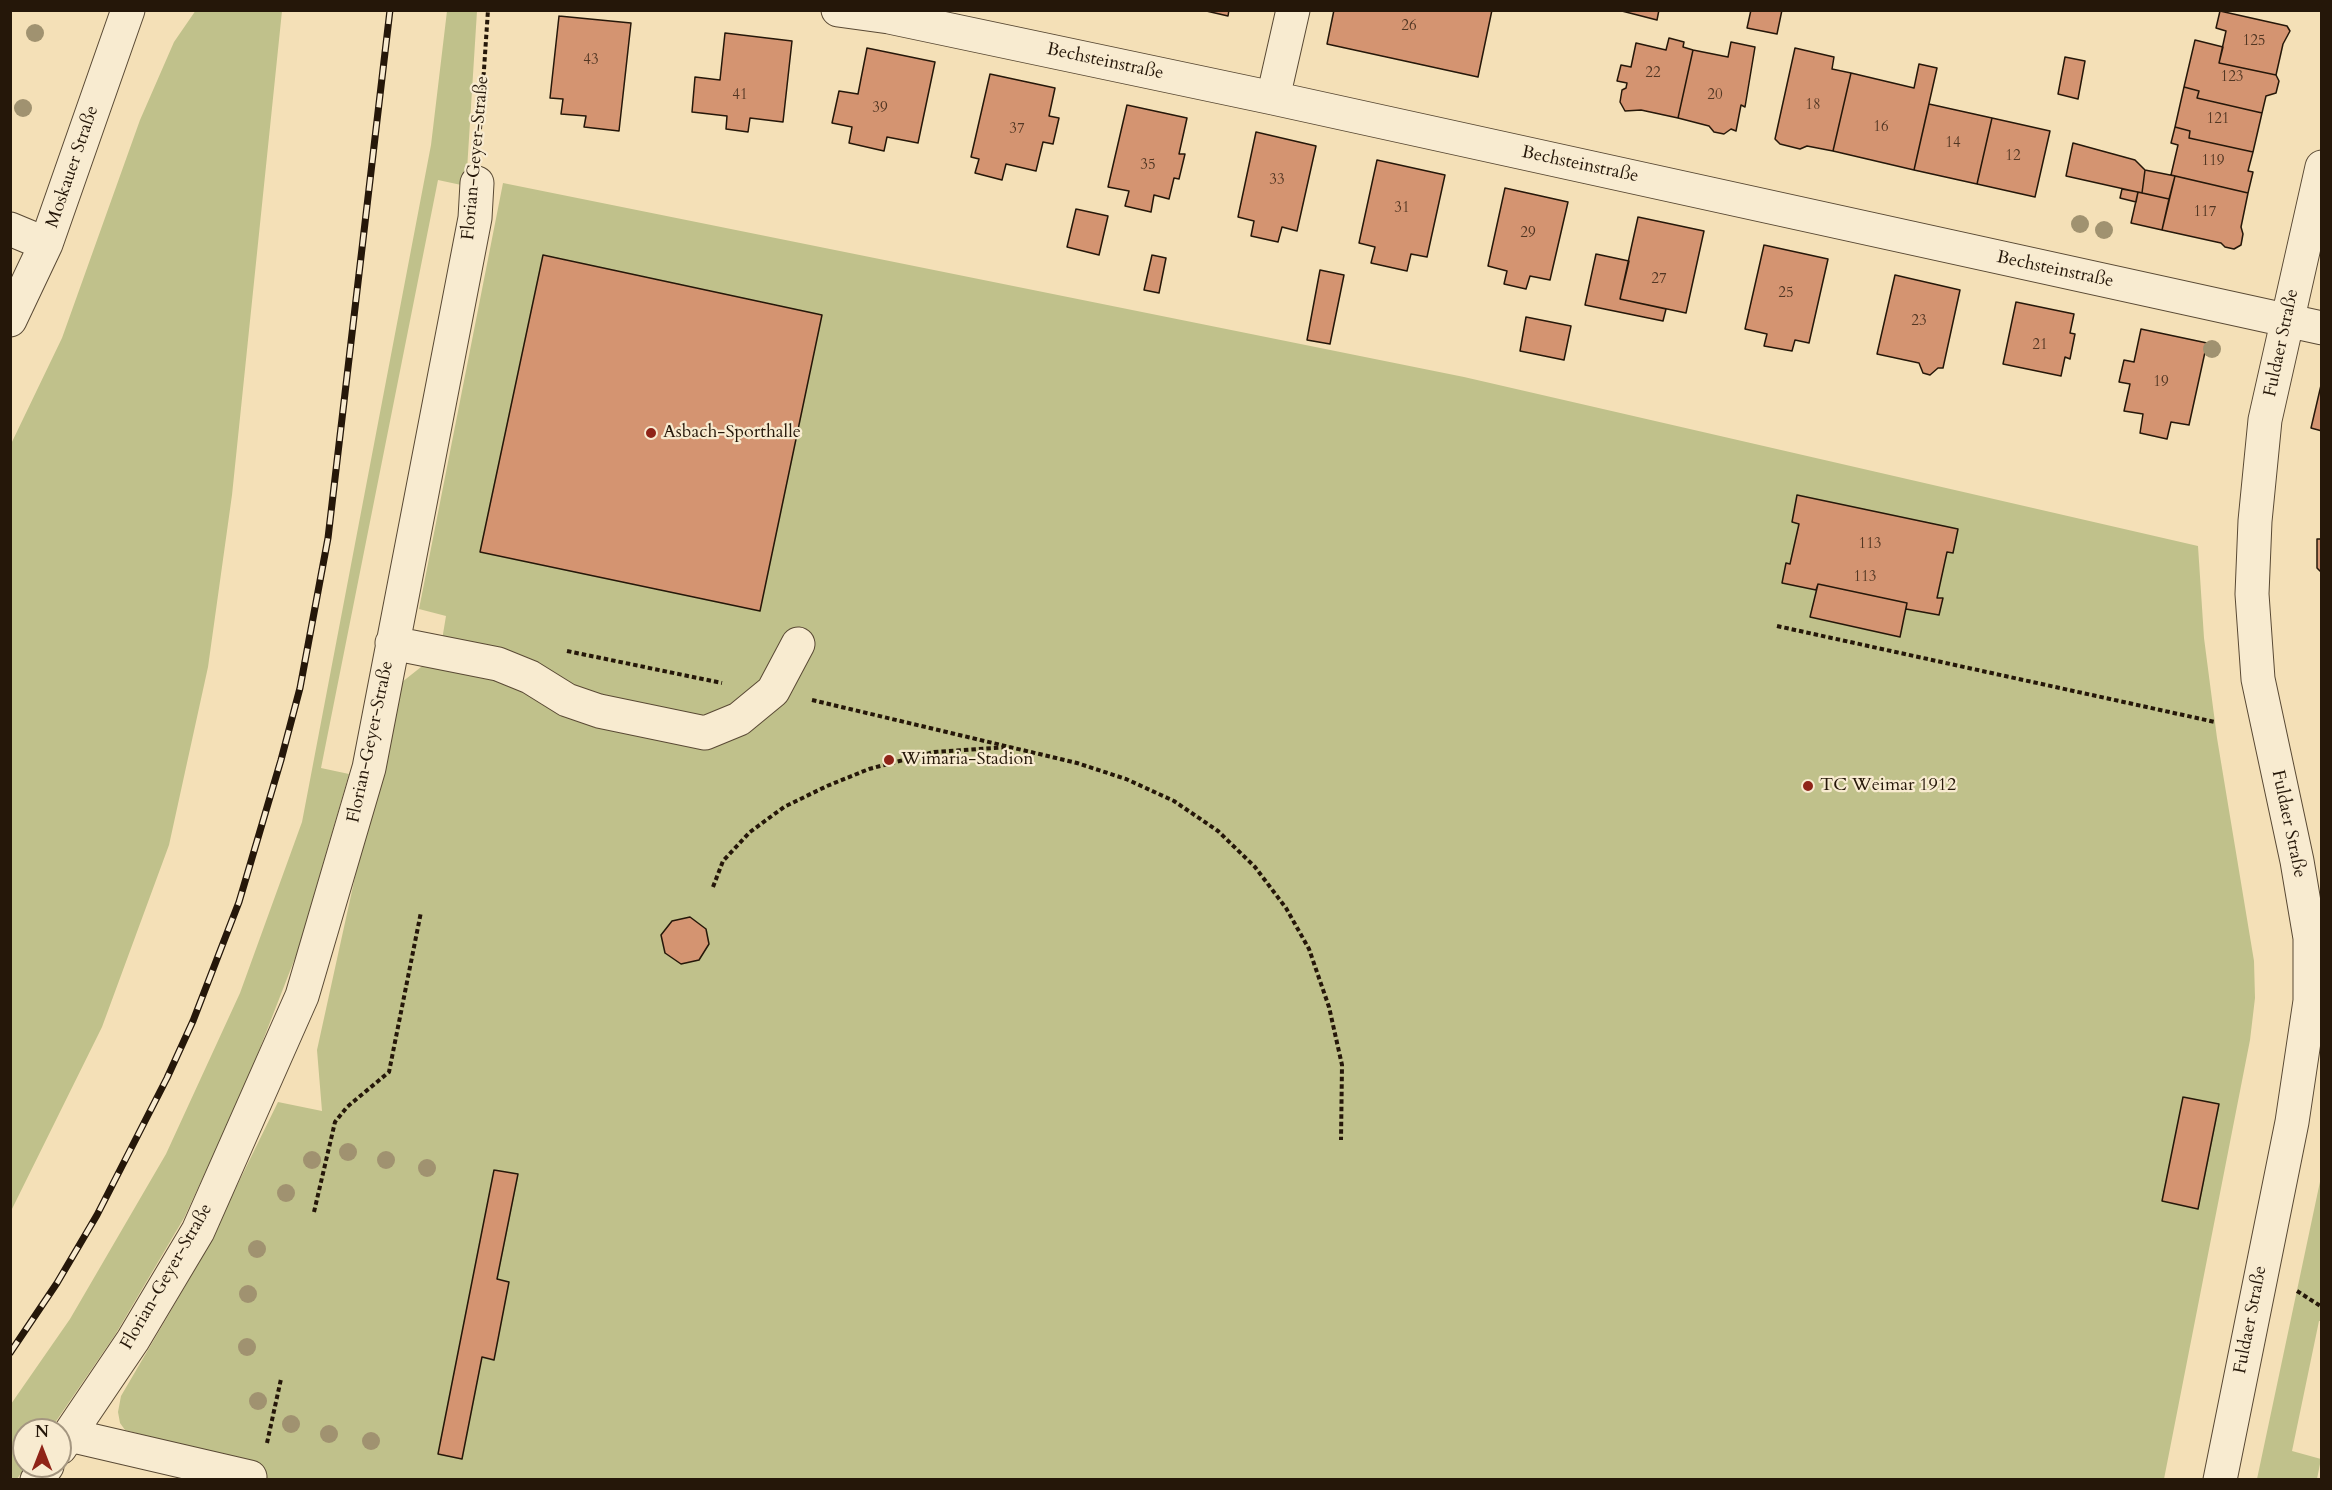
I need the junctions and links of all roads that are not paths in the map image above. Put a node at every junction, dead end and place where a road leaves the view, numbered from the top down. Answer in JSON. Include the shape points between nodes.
{"nodes":[{"id":1,"x":128,"y":10,"type":"edge"},
{"id":2,"x":838,"y":10,"type":"edge"},
{"id":3,"x":1293,"y":10,"type":"edge"},
{"id":4,"x":889,"y":14,"type":"edge"},
{"id":5,"x":1273,"y":98,"type":"junction"},
{"id":6,"x":2322,"y":167,"type":"edge"},
{"id":7,"x":477,"y":183,"type":"road end"},
{"id":8,"x":10,"y":229,"type":"edge"},
{"id":9,"x":46,"y":244,"type":"junction"},
{"id":10,"x":10,"y":320,"type":"edge"},
{"id":11,"x":2287,"y":321,"type":"junction"},
{"id":12,"x":2322,"y":328,"type":"edge"},
{"id":13,"x":392,"y":643,"type":"junction"},
{"id":14,"x":798,"y":644,"type":"dead end"},
{"id":15,"x":2309,"y":865,"type":"edge"},
{"id":16,"x":72,"y":1432,"type":"edge"},
{"id":17,"x":72,"y":1443,"type":"edge"},
{"id":18,"x":250,"y":1477,"type":"dead end"},
{"id":19,"x":2220,"y":1479,"type":"edge"}],
"edges":[{"from":1,"to":9,"type":"street","name":"Moskauer Straße"},
{"from":2,"to":4,"type":"street","name":"Bechsteinstraße"},
{"from":3,"to":5,"type":"street"},
{"from":4,"to":5,"type":"street","name":"Bechsteinstraße"},
{"from":5,"to":11,"type":"street","name":"Bechsteinstraße"},
{"from":6,"to":11,"type":"street","name":"Fuldaer Straße"},
{"from":7,"to":13,"type":"street","name":"Florian-Geyer-Straße","via":[[475,218]]},
{"from":8,"to":9,"type":"street"},
{"from":9,"to":10,"type":"street","name":"Moskauer Straße"},
{"from":11,"to":12,"type":"street","name":"Bechsteinstraße"},
{"from":11,"to":15,"type":"street","name":"Fuldaer Straße","via":[[2265,420],[2252,594],[2258,679]]},
{"from":13,"to":14,"type":"street","via":[[498,664],[599,711],[705,733],[739,718],[773,691]]},
{"from":13,"to":16,"type":"street","name":"Florian-Geyer-Straße","via":[[369,768],[302,996],[198,1231]]},
{"from":15,"to":19,"type":"street","name":"Fuldaer Straße","via":[[2310,1001],[2292,1122]]},
{"from":17,"to":18,"type":"street"}]}
